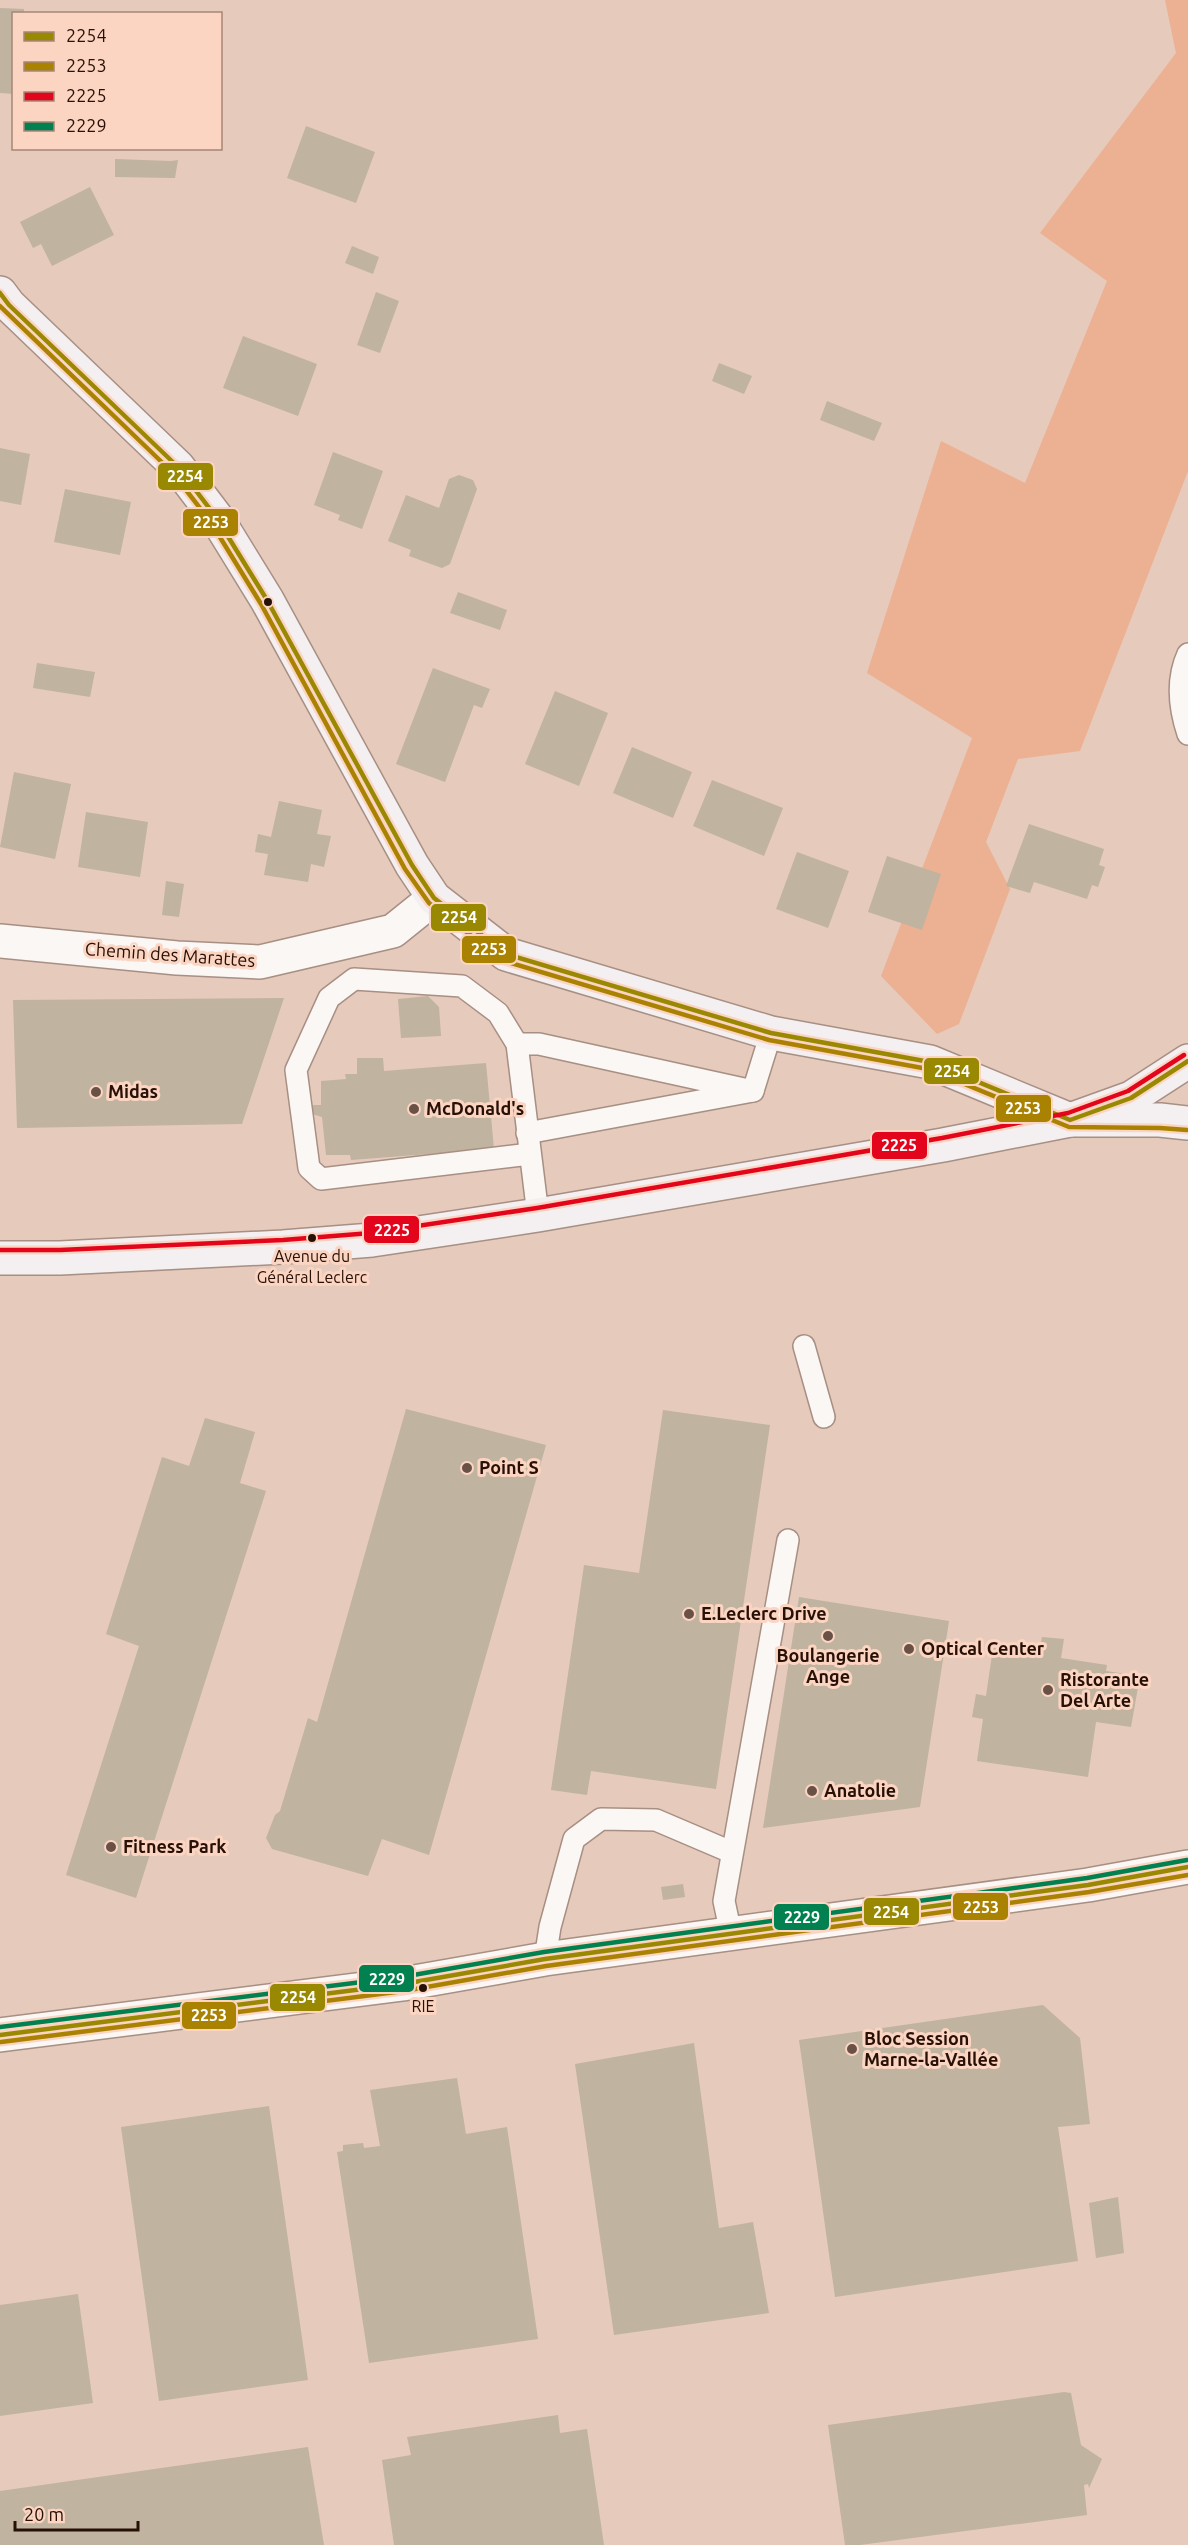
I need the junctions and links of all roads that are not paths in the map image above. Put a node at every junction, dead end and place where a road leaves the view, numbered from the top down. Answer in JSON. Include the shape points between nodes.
{"nodes":[{"id":1,"x":0,"y":293,"type":"edge"},
{"id":2,"x":1188,"y":654,"type":"edge"},
{"id":3,"x":1188,"y":734,"type":"edge"},
{"id":4,"x":434,"y":898,"type":"junction"},
{"id":5,"x":0,"y":941,"type":"edge"},
{"id":6,"x":771,"y":1033,"type":"junction"},
{"id":7,"x":517,"y":1044,"type":"junction"},
{"id":8,"x":1188,"y":1061,"type":"edge"},
{"id":9,"x":753,"y":1091,"type":"junction"},
{"id":10,"x":1070,"y":1120,"type":"junction"},
{"id":11,"x":1188,"y":1123,"type":"edge"},
{"id":12,"x":527,"y":1133,"type":"junction"},
{"id":13,"x":530,"y":1154,"type":"junction"},
{"id":14,"x":538,"y":1215,"type":"junction"},
{"id":15,"x":0,"y":1258,"type":"edge"},
{"id":16,"x":804,"y":1346,"type":"dead end"},
{"id":17,"x":824,"y":1417,"type":"dead end"},
{"id":18,"x":788,"y":1540,"type":"dead end"},
{"id":19,"x":731,"y":1852,"type":"junction"},
{"id":20,"x":1188,"y":1867,"type":"edge"},
{"id":21,"x":731,"y":1934,"type":"junction"},
{"id":22,"x":545,"y":1959,"type":"junction"},
{"id":23,"x":0,"y":2035,"type":"edge"}],
"edges":[{"from":1,"to":4,"type":"street","via":[[178,467],[216,517],[267,600],[412,865]]},
{"from":2,"to":3,"type":"lane","via":[[1181,669],[1180,709]]},
{"from":4,"to":5,"type":"street","name":"Chemin des Marattes","via":[[393,931],[260,962]]},
{"from":4,"to":6,"type":"street","via":[[506,954]]},
{"from":6,"to":9,"type":"lane"},
{"from":6,"to":10,"type":"street","via":[[930,1062]]},
{"from":7,"to":9,"type":"lane","via":[[539,1044]]},
{"from":7,"to":12,"type":"lane"},
{"from":7,"to":13,"type":"lane","via":[[498,1013],[462,986],[354,979],[329,998],[296,1070],[309,1168],[321,1179]]},
{"from":8,"to":10,"type":"street","via":[[1131,1098]]},
{"from":9,"to":12,"type":"lane"},
{"from":10,"to":11,"type":"street"},
{"from":10,"to":14,"type":"street"},
{"from":12,"to":13,"type":"lane"},
{"from":13,"to":14,"type":"lane"},
{"from":14,"to":15,"type":"street","via":[[372,1239],[284,1247]]},
{"from":16,"to":17,"type":"lane"},
{"from":18,"to":19,"type":"lane"},
{"from":19,"to":21,"type":"lane","via":[[724,1901]]},
{"from":19,"to":22,"type":"lane","via":[[656,1820],[601,1819],[574,1839]]},
{"from":20,"to":21,"type":"street","via":[[1088,1885]]},
{"from":21,"to":22,"type":"street"},
{"from":22,"to":23,"type":"street","via":[[403,1984]]}]}
